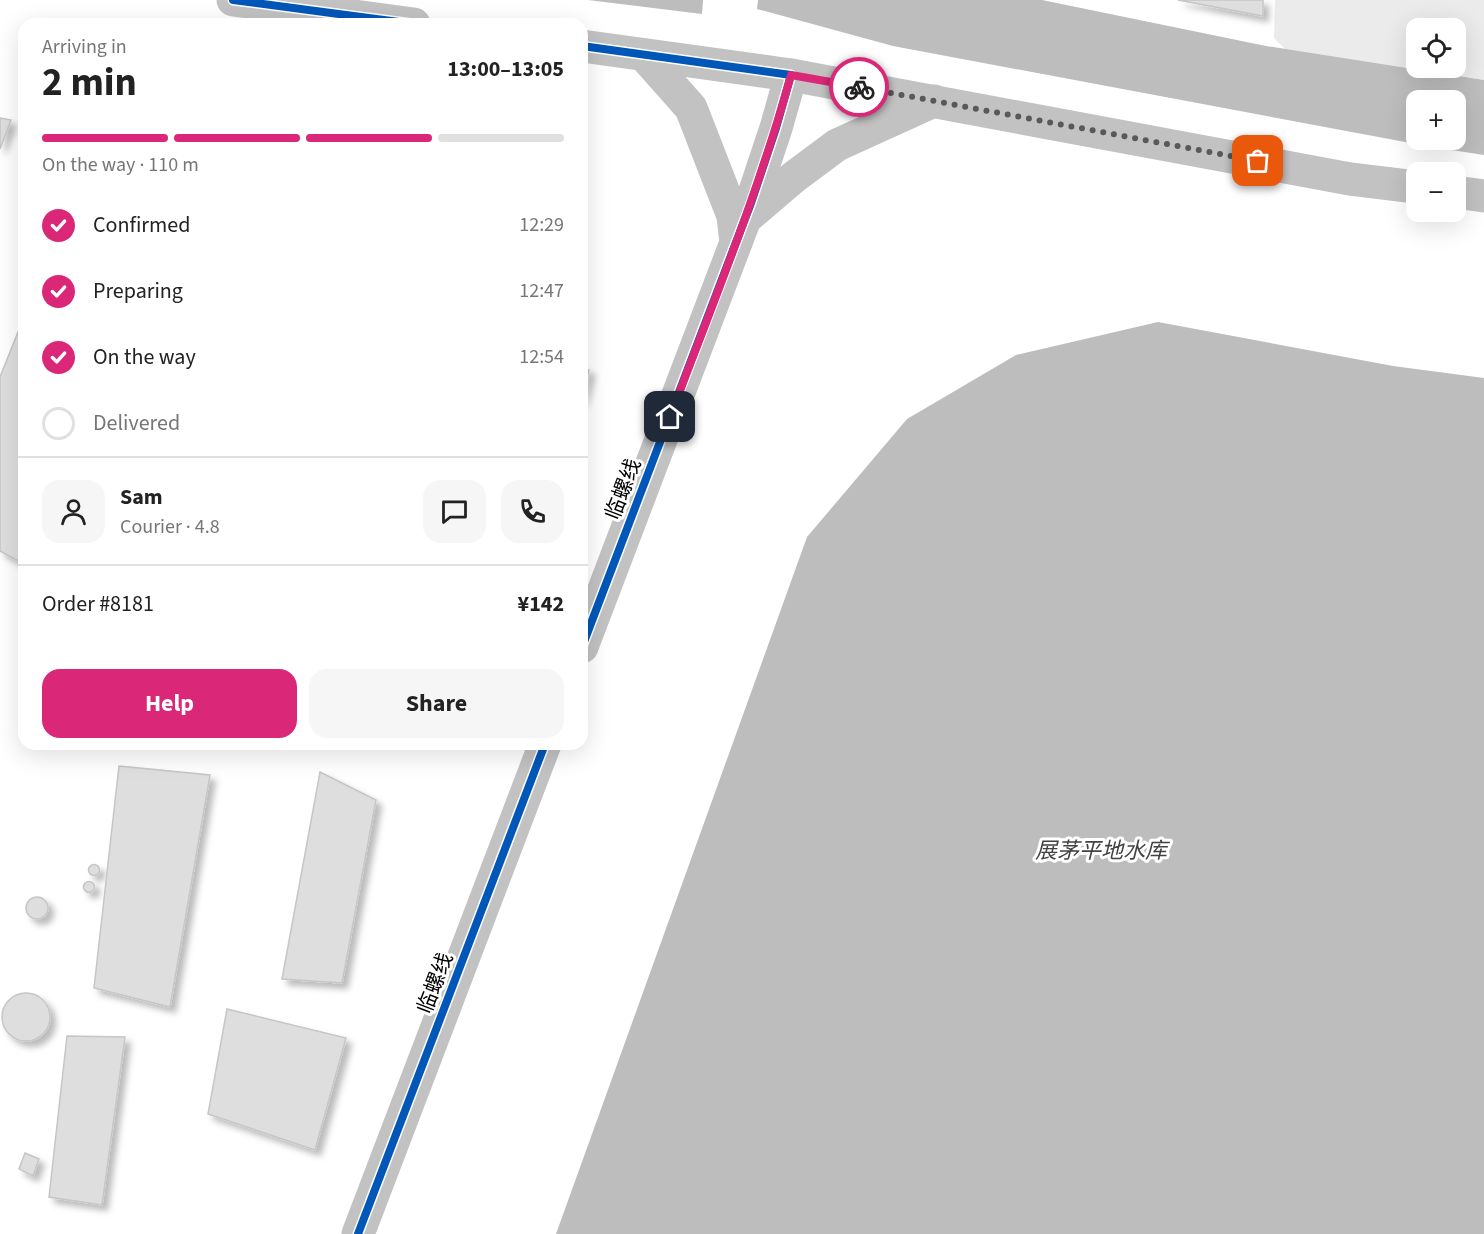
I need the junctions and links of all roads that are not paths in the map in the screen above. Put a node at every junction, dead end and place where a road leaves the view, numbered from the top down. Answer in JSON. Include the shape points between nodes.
{"nodes":[{"id":1,"x":234,"y":0,"type":"edge"},
{"id":2,"x":369,"y":18,"type":"edge"},
{"id":3,"x":588,"y":47,"type":"edge"},
{"id":4,"x":644,"y":55,"type":"junction"},
{"id":5,"x":791,"y":75,"type":"junction"},
{"id":6,"x":934,"y":101,"type":"junction"},
{"id":7,"x":1406,"y":186,"type":"edge"},
{"id":8,"x":1466,"y":194,"type":"edge"},
{"id":9,"x":1484,"y":196,"type":"edge"},
{"id":10,"x":740,"y":231,"type":"junction"},
{"id":11,"x":588,"y":631,"type":"edge"},
{"id":12,"x":543,"y":750,"type":"edge"},
{"id":13,"x":358,"y":1234,"type":"edge"}],
"edges":[{"from":1,"to":2,"type":"street"},
{"from":3,"to":4,"type":"street"},
{"from":4,"to":5,"type":"street"},
{"from":4,"to":10,"type":"street","via":[[691,108]]},
{"from":5,"to":6,"type":"street"},
{"from":5,"to":10,"type":"street","name":"临螺线"},
{"from":6,"to":7,"type":"street","via":[[1350,179]]},
{"from":6,"to":10,"type":"street","via":[[837,145],[795,177]]},
{"from":8,"to":9,"type":"street"},
{"from":10,"to":11,"type":"street","name":"临螺线"},
{"from":12,"to":13,"type":"street","name":"临螺线"}]}
